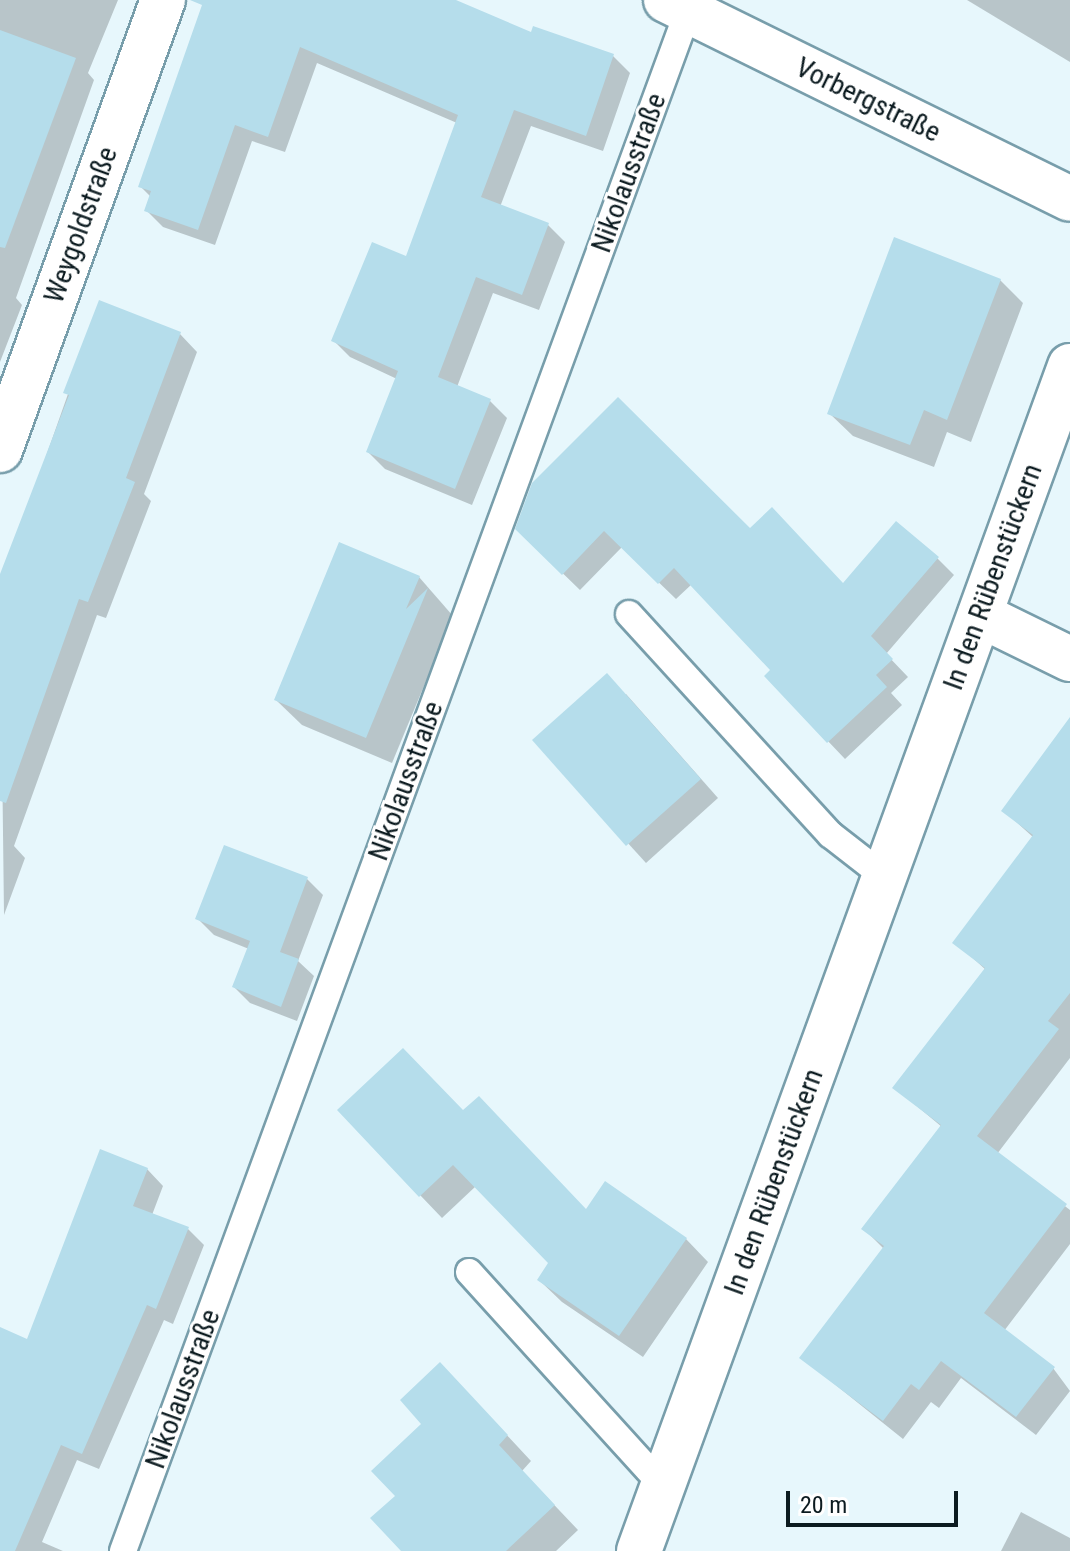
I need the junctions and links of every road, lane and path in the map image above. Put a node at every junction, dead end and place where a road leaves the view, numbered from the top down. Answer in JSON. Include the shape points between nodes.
{"nodes":[{"id":1,"x":163,"y":0,"type":"edge"},
{"id":2,"x":677,"y":6,"type":"edge"},
{"id":3,"x":1070,"y":199,"type":"edge"},
{"id":4,"x":1070,"y":366,"type":"edge"},
{"id":5,"x":0,"y":450,"type":"edge"},
{"id":6,"x":629,"y":614,"type":"dead end"},
{"id":7,"x":980,"y":615,"type":"junction"},
{"id":8,"x":1070,"y":659,"type":"edge"},
{"id":9,"x":885,"y":877,"type":"junction"},
{"id":10,"x":469,"y":1272,"type":"dead end"},
{"id":11,"x":663,"y":1486,"type":"junction"},
{"id":12,"x":123,"y":1551,"type":"edge"},
{"id":13,"x":639,"y":1551,"type":"edge"}],
"edges":[{"from":1,"to":5,"type":"street","name":"Weygoldstraße"},
{"from":2,"to":3,"type":"street","name":"Vorbergstraße"},
{"from":2,"to":12,"type":"lane","name":"Nikolausstraße"},
{"from":4,"to":7,"type":"street","name":"In den Rübenstückern"},
{"from":6,"to":9,"type":"lane","via":[[831,835]]},
{"from":7,"to":8,"type":"street"},
{"from":7,"to":9,"type":"street","name":"In den Rübenstückern"},
{"from":9,"to":11,"type":"street","name":"In den Rübenstückern"},
{"from":10,"to":11,"type":"lane"},
{"from":11,"to":13,"type":"street","name":"In den Rübenstückern"}]}
